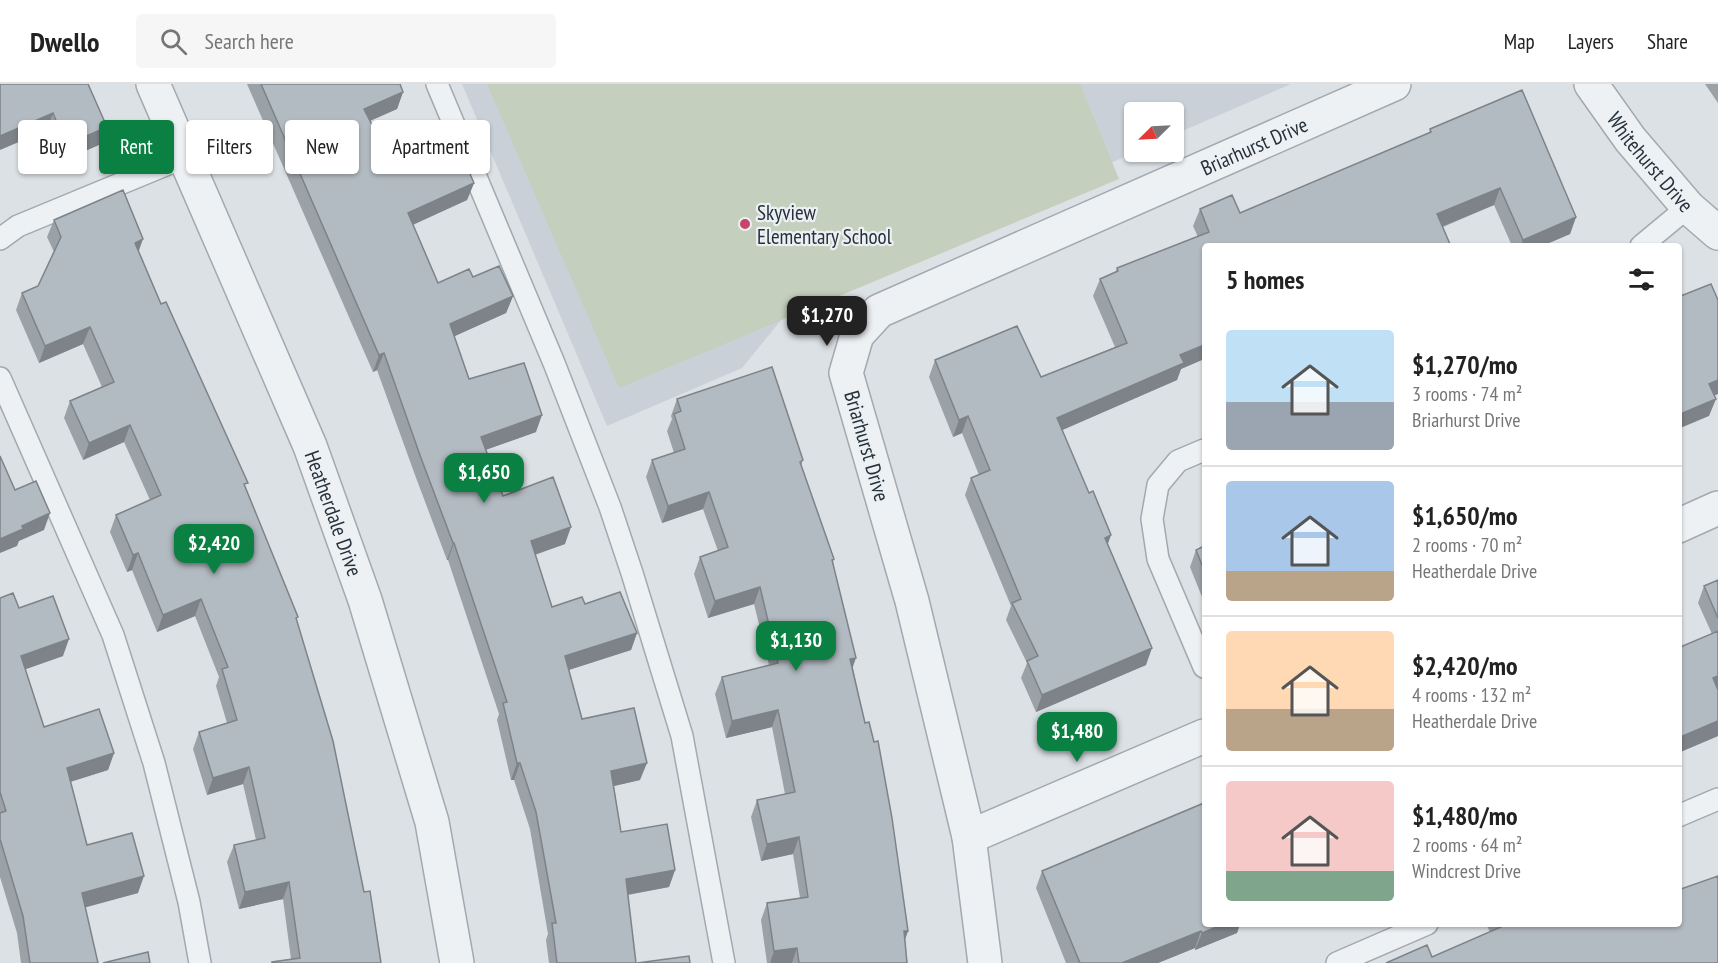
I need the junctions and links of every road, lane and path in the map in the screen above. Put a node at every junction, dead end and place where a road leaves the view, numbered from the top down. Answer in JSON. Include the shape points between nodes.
{"nodes":[{"id":1,"x":153,"y":84,"type":"edge"},
{"id":2,"x":436,"y":84,"type":"edge"},
{"id":3,"x":1394,"y":84,"type":"edge"},
{"id":4,"x":1591,"y":84,"type":"edge"},
{"id":5,"x":185,"y":157,"type":"junction"},
{"id":6,"x":1688,"y":207,"type":"junction"},
{"id":7,"x":1718,"y":233,"type":"edge"},
{"id":8,"x":0,"y":239,"type":"edge"},
{"id":9,"x":1645,"y":243,"type":"edge"},
{"id":10,"x":0,"y":378,"type":"edge"},
{"id":11,"x":1202,"y":451,"type":"edge"},
{"id":12,"x":1718,"y":508,"type":"edge"},
{"id":13,"x":1682,"y":523,"type":"edge"},
{"id":14,"x":1202,"y":662,"type":"edge"},
{"id":15,"x":1202,"y":737,"type":"edge"},
{"id":16,"x":1718,"y":799,"type":"edge"},
{"id":17,"x":1682,"y":814,"type":"edge"},
{"id":18,"x":969,"y":837,"type":"junction"},
{"id":19,"x":1420,"y":927,"type":"edge"},
{"id":20,"x":200,"y":963,"type":"edge"},
{"id":21,"x":457,"y":963,"type":"edge"},
{"id":22,"x":724,"y":963,"type":"edge"},
{"id":23,"x":985,"y":963,"type":"edge"},
{"id":24,"x":1337,"y":963,"type":"edge"}],
"edges":[{"from":1,"to":5,"type":"street","name":"Heatherdale Drive"},
{"from":2,"to":22,"type":"lane","via":[[554,363],[632,573],[682,736]]},
{"from":3,"to":18,"type":"street","name":"Briarhurst Drive","via":[[879,311],[856,335],[846,373],[912,601]]},
{"from":4,"to":6,"type":"street","name":"Whitehurst Drive","via":[[1630,139]]},
{"from":5,"to":8,"type":"lane","via":[[18,226]]},
{"from":5,"to":21,"type":"street","name":"Heatherdale Drive","via":[[310,446],[365,600],[432,822]]},
{"from":6,"to":7,"type":"street","name":"Whitehurst Drive"},
{"from":6,"to":9,"type":"lane"},
{"from":10,"to":20,"type":"lane","via":[[113,635],[154,763]]},
{"from":11,"to":14,"type":"lane","via":[[1178,461],[1158,485],[1152,519],[1158,559]]},
{"from":12,"to":13,"type":"street"},
{"from":15,"to":18,"type":"street"},
{"from":16,"to":17,"type":"lane"},
{"from":18,"to":23,"type":"street","name":"Briarhurst Drive"},
{"from":19,"to":24,"type":"lane"}]}
